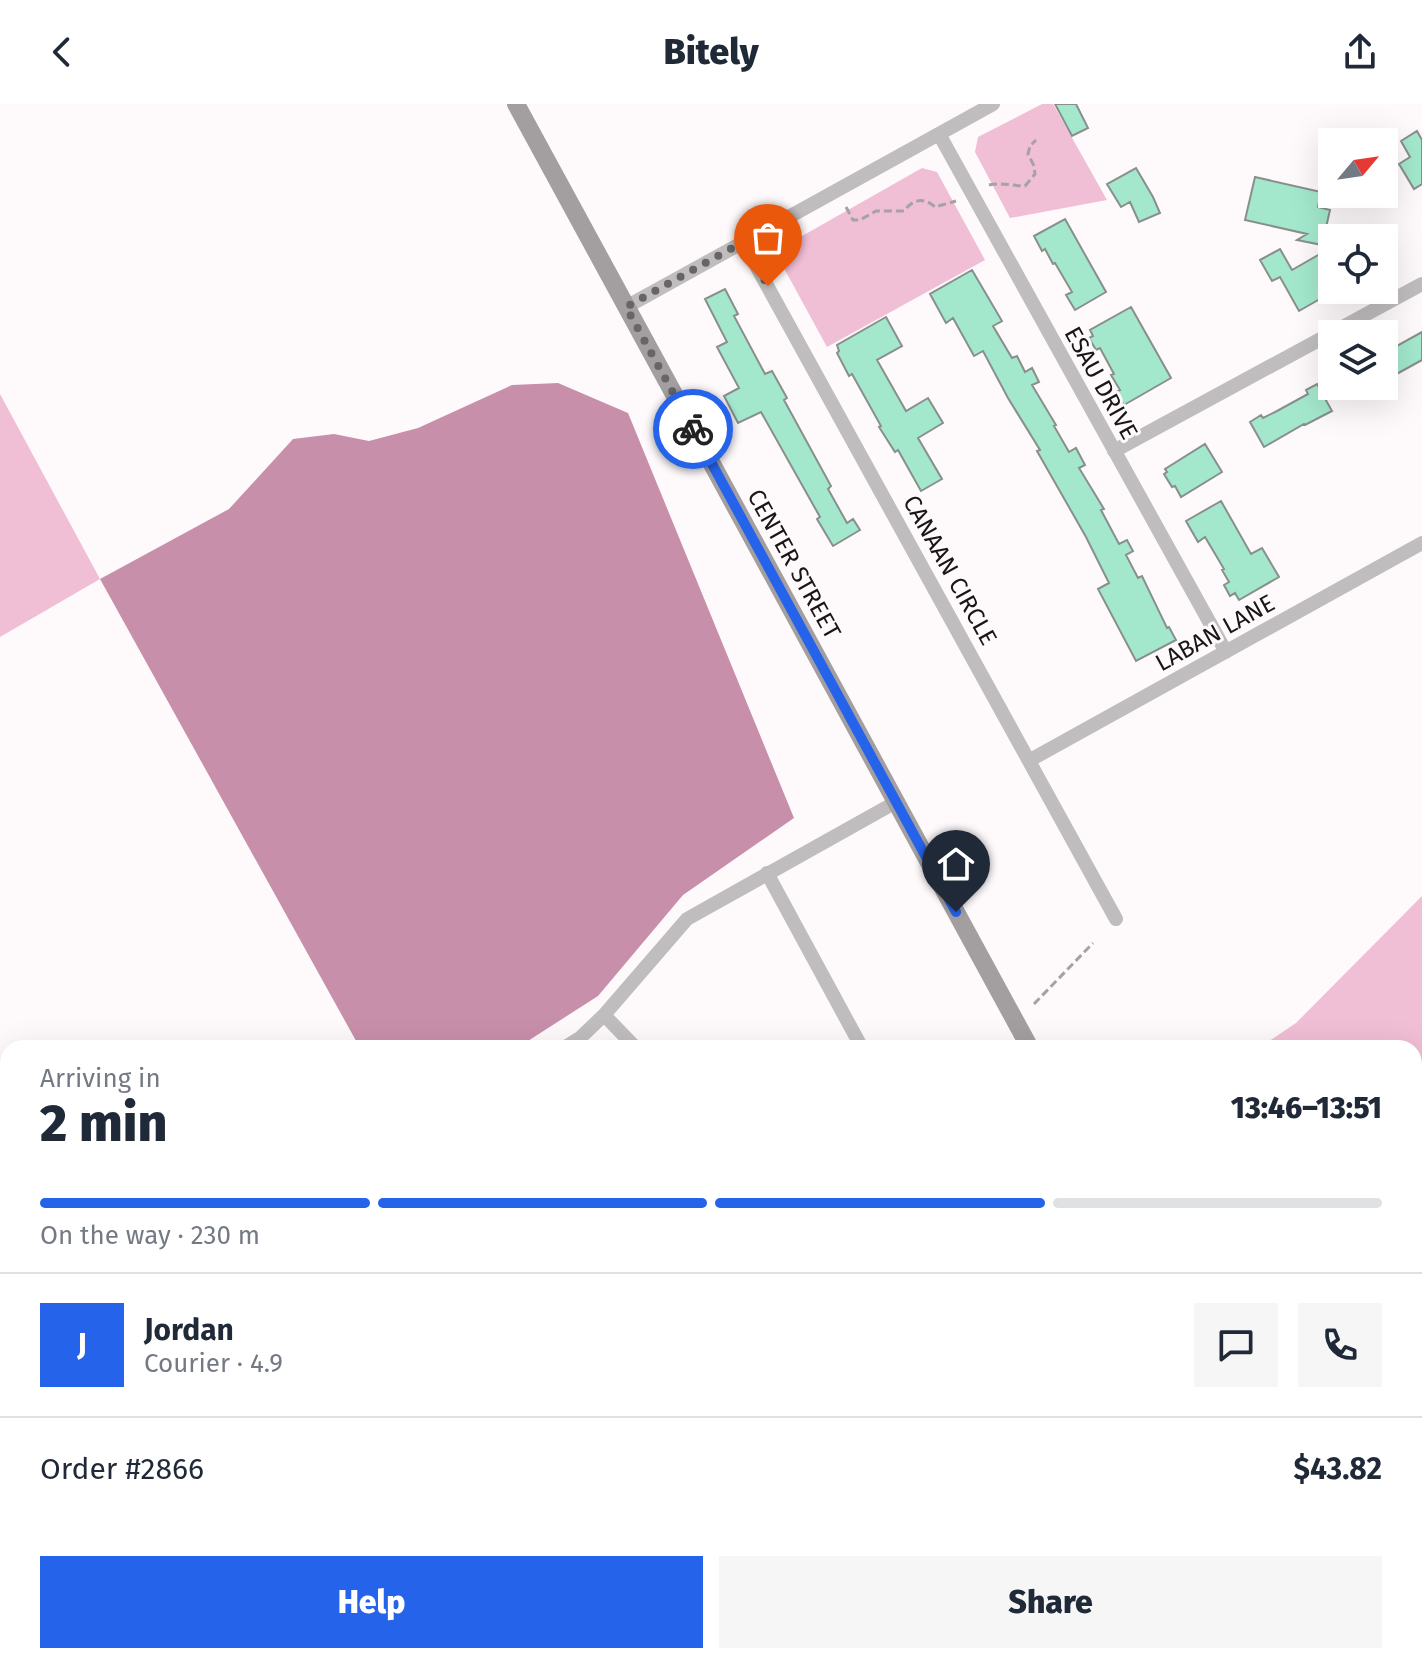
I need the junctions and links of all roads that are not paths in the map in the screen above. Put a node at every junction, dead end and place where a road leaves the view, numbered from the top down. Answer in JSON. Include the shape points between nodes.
{"nodes":[{"id":1,"x":516,"y":104,"type":"edge"},
{"id":2,"x":993,"y":104,"type":"edge"},
{"id":3,"x":939,"y":134,"type":"junction"},
{"id":4,"x":743,"y":242,"type":"junction"},
{"id":5,"x":1422,"y":284,"type":"edge"},
{"id":6,"x":626,"y":307,"type":"junction"},
{"id":7,"x":1114,"y":451,"type":"junction"},
{"id":8,"x":1422,"y":543,"type":"edge"},
{"id":9,"x":1226,"y":652,"type":"junction"},
{"id":10,"x":1030,"y":760,"type":"junction"},
{"id":11,"x":896,"y":802,"type":"junction"},
{"id":12,"x":767,"y":873,"type":"junction"},
{"id":13,"x":1116,"y":919,"type":"dead end"},
{"id":14,"x":604,"y":1015,"type":"junction"},
{"id":15,"x":577,"y":1040,"type":"edge"},
{"id":16,"x":628,"y":1040,"type":"edge"},
{"id":17,"x":858,"y":1040,"type":"edge"},
{"id":18,"x":1026,"y":1040,"type":"edge"}],
"edges":[{"from":1,"to":6,"type":"street","name":"CENTER STREET"},
{"from":2,"to":3,"type":"street"},
{"from":3,"to":4,"type":"street"},
{"from":3,"to":7,"type":"street","name":"ESAU DRIVE"},
{"from":4,"to":6,"type":"street"},
{"from":4,"to":10,"type":"street","name":"CANAAN CIRCLE"},
{"from":5,"to":7,"type":"street"},
{"from":6,"to":11,"type":"street","name":"CENTER STREET"},
{"from":7,"to":9,"type":"street","name":"ESAU DRIVE"},
{"from":8,"to":9,"type":"street","name":"LABAN LANE"},
{"from":9,"to":10,"type":"street","name":"LABAN LANE"},
{"from":10,"to":13,"type":"street","name":"CANAAN CIRCLE"},
{"from":11,"to":12,"type":"street"},
{"from":11,"to":18,"type":"street","name":"CENTER STREET"},
{"from":12,"to":14,"type":"street","via":[[687,919]]},
{"from":12,"to":17,"type":"street"},
{"from":14,"to":15,"type":"street"},
{"from":14,"to":16,"type":"street"}]}
